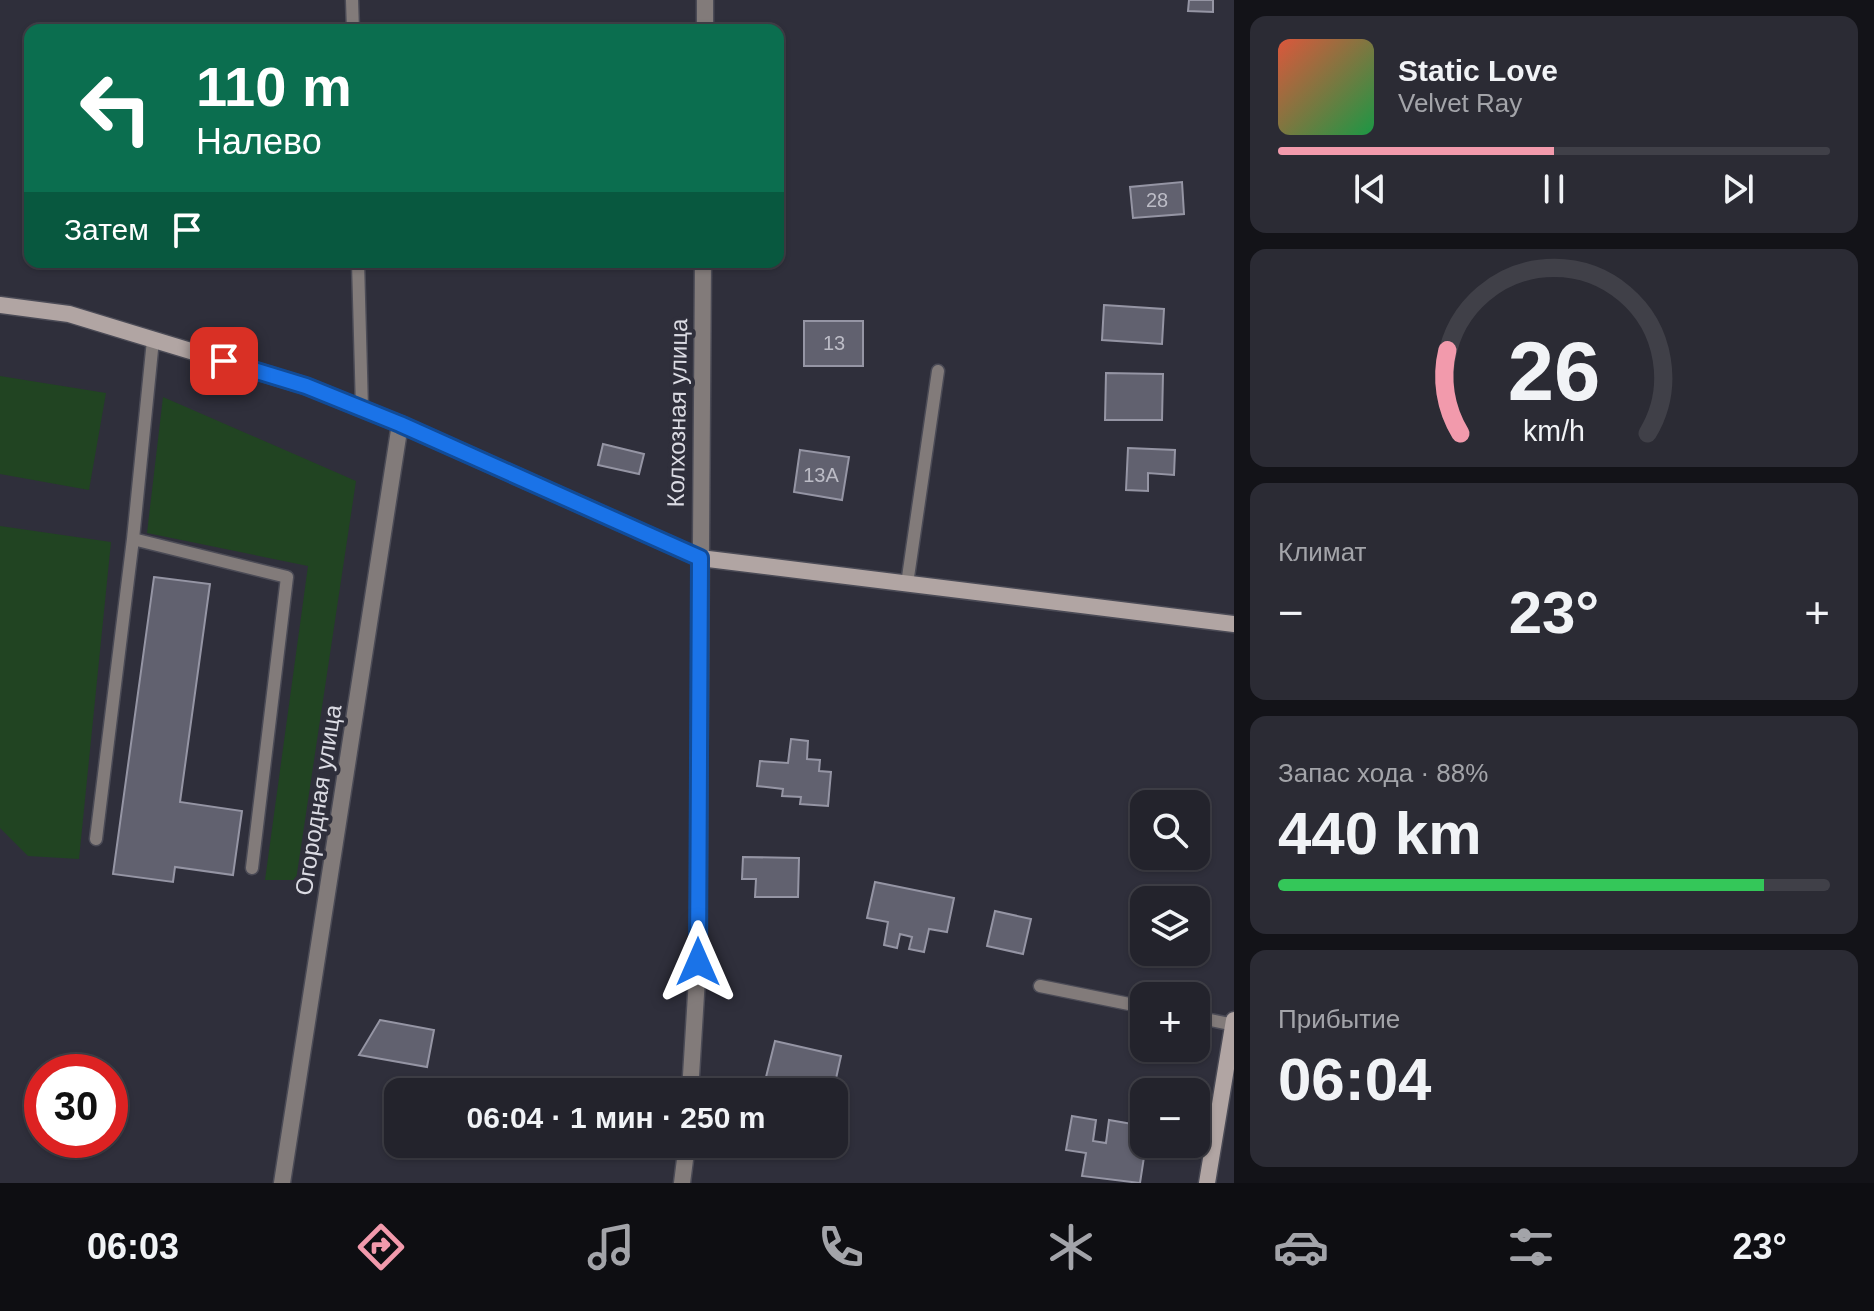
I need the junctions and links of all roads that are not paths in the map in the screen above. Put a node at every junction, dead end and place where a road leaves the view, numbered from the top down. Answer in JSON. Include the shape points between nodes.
{"nodes":[{"id":1,"x":352,"y":0,"type":"edge"},
{"id":2,"x":705,"y":0,"type":"edge"},
{"id":3,"x":353,"y":24,"type":"edge"},
{"id":4,"x":705,"y":24,"type":"edge"},
{"id":5,"x":358,"y":268,"type":"edge"},
{"id":6,"x":703,"y":268,"type":"edge"},
{"id":7,"x":0,"y":305,"type":"edge"},
{"id":8,"x":153,"y":340,"type":"junction"},
{"id":9,"x":938,"y":371,"type":"dead end"},
{"id":10,"x":362,"y":409,"type":"junction"},
{"id":11,"x":400,"y":424,"type":"junction"},
{"id":12,"x":133,"y":539,"type":"junction"},
{"id":13,"x":700,"y":558,"type":"junction"},
{"id":14,"x":907,"y":584,"type":"junction"},
{"id":15,"x":1234,"y":624,"type":"edge"},
{"id":16,"x":96,"y":839,"type":"dead end"},
{"id":17,"x":252,"y":868,"type":"dead end"},
{"id":18,"x":1040,"y":986,"type":"dead end"},
{"id":19,"x":1130,"y":1004,"type":"edge"},
{"id":20,"x":1210,"y":1019,"type":"edge"},
{"id":21,"x":1234,"y":1023,"type":"edge"},
{"id":22,"x":691,"y":1078,"type":"edge"},
{"id":23,"x":685,"y":1158,"type":"edge"},
{"id":24,"x":282,"y":1183,"type":"edge"},
{"id":25,"x":682,"y":1183,"type":"edge"},
{"id":26,"x":1207,"y":1183,"type":"edge"}],
"edges":[{"from":1,"to":3,"type":"lane"},
{"from":2,"to":4,"type":"street"},
{"from":5,"to":10,"type":"lane"},
{"from":6,"to":13,"type":"street","name":"Колхозная улица"},
{"from":7,"to":8,"type":"street","via":[[69,314]]},
{"from":8,"to":10,"type":"street","via":[[306,386]]},
{"from":8,"to":12,"type":"lane"},
{"from":9,"to":14,"type":"lane"},
{"from":10,"to":11,"type":"street"},
{"from":11,"to":13,"type":"street"},
{"from":11,"to":24,"type":"street","name":"Огородная улица"},
{"from":12,"to":16,"type":"lane"},
{"from":12,"to":17,"type":"lane","via":[[287,577]]},
{"from":13,"to":14,"type":"street"},
{"from":13,"to":22,"type":"street","name":"Колхозная улица","via":[[698,962]]},
{"from":14,"to":15,"type":"street"},
{"from":18,"to":19,"type":"lane"},
{"from":20,"to":21,"type":"lane"},
{"from":21,"to":26,"type":"street"},
{"from":23,"to":25,"type":"street"}]}
